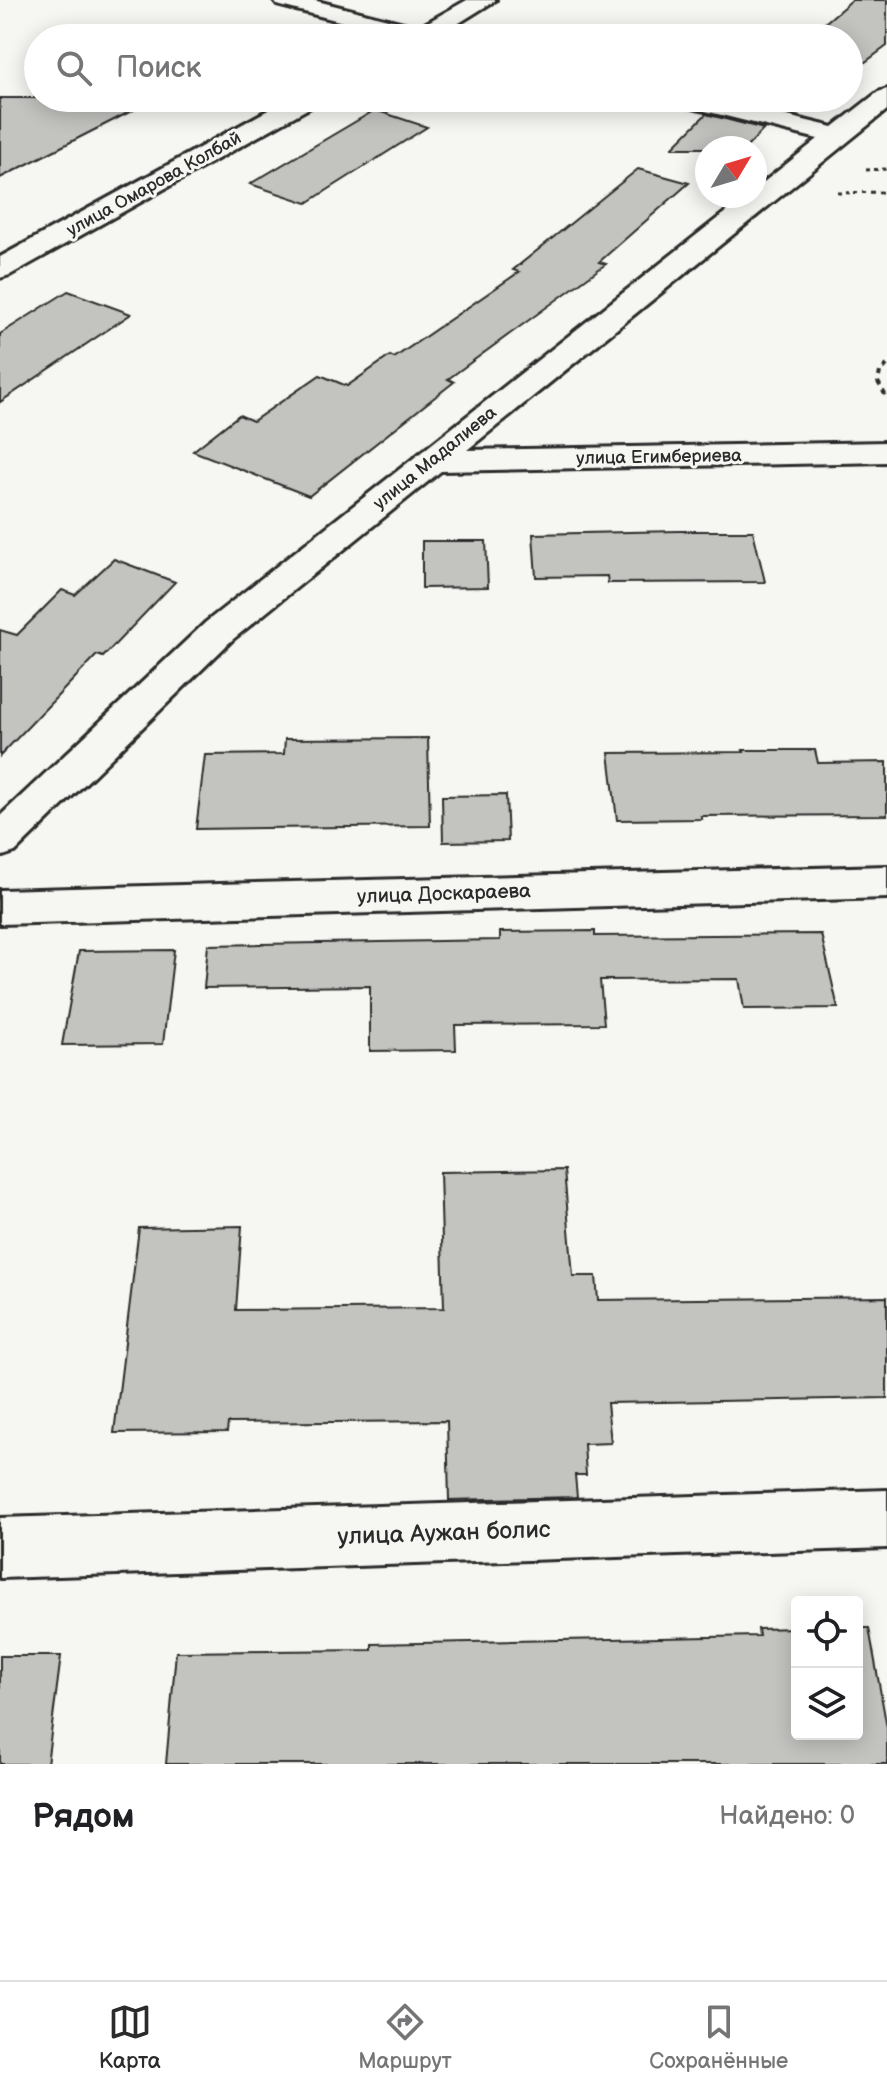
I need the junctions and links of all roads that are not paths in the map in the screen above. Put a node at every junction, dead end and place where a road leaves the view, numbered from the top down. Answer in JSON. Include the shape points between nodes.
{"nodes":[{"id":1,"x":285,"y":0,"type":"edge"},
{"id":2,"x":484,"y":0,"type":"edge"},
{"id":3,"x":375,"y":24,"type":"edge"},
{"id":4,"x":445,"y":24,"type":"edge"},
{"id":5,"x":887,"y":97,"type":"edge"},
{"id":6,"x":284,"y":112,"type":"edge"},
{"id":7,"x":739,"y":112,"type":"edge"},
{"id":8,"x":837,"y":136,"type":"junction"},
{"id":9,"x":0,"y":269,"type":"edge"},
{"id":10,"x":887,"y":452,"type":"edge"},
{"id":11,"x":432,"y":461,"type":"junction"},
{"id":12,"x":0,"y":841,"type":"edge"},
{"id":13,"x":887,"y":882,"type":"edge"},
{"id":14,"x":0,"y":907,"type":"edge"},
{"id":15,"x":887,"y":1519,"type":"edge"},
{"id":16,"x":0,"y":1548,"type":"edge"}],
"edges":[{"from":1,"to":3,"type":"street"},
{"from":2,"to":4,"type":"street"},
{"from":5,"to":8,"type":"street","name":"улица Мадалиева"},
{"from":6,"to":9,"type":"street","name":"улица Омарова Колбай"},
{"from":7,"to":8,"type":"street"},
{"from":8,"to":11,"type":"street","name":"улица Мадалиева"},
{"from":10,"to":11,"type":"street","name":"улица Егимбериева"},
{"from":11,"to":12,"type":"street","name":"улица Мадалиева","via":[[219,631]]},
{"from":13,"to":14,"type":"street","name":"улица Доскараева"},
{"from":15,"to":16,"type":"street","name":"улица Аужан болис"}]}
